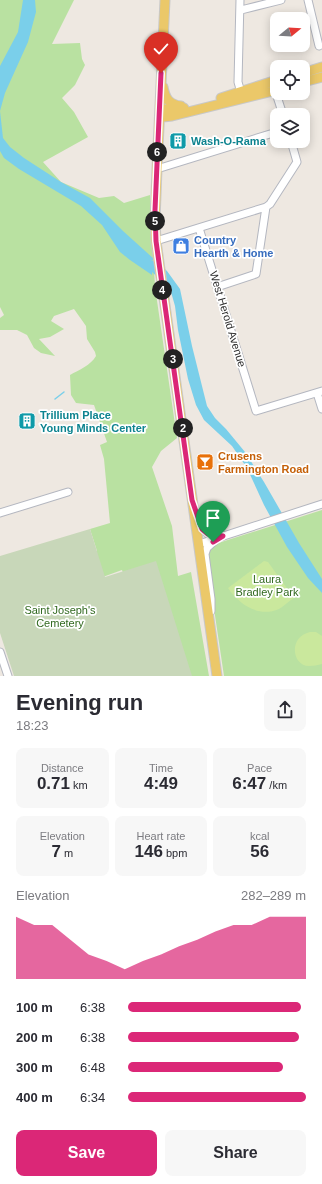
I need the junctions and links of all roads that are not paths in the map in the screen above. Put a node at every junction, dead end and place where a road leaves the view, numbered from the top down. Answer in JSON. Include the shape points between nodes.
{"nodes":[{"id":1,"x":165,"y":0,"type":"edge"},
{"id":2,"x":240,"y":0,"type":"edge"},
{"id":3,"x":281,"y":0,"type":"edge"},
{"id":4,"x":308,"y":0,"type":"edge"},
{"id":5,"x":241,"y":10,"type":"junction"},
{"id":6,"x":319,"y":46,"type":"dead end"},
{"id":7,"x":322,"y":67,"type":"edge"},
{"id":8,"x":310,"y":71,"type":"edge"},
{"id":9,"x":161,"y":73,"type":"junction"},
{"id":10,"x":322,"y":77,"type":"edge"},
{"id":11,"x":310,"y":80,"type":"edge"},
{"id":12,"x":270,"y":87,"type":"edge"},
{"id":13,"x":242,"y":95,"type":"junction"},
{"id":14,"x":214,"y":100,"type":"junction"},
{"id":15,"x":160,"y":112,"type":"junction"},
{"id":16,"x":270,"y":134,"type":"edge"},
{"id":17,"x":293,"y":148,"type":"edge"},
{"id":18,"x":157,"y":169,"type":"junction"},
{"id":19,"x":266,"y":207,"type":"junction"},
{"id":20,"x":199,"y":228,"type":"junction"},
{"id":21,"x":156,"y":241,"type":"junction"},
{"id":22,"x":217,"y":287,"type":"junction"},
{"id":23,"x":320,"y":392,"type":"edge"},
{"id":24,"x":322,"y":409,"type":"edge"},
{"id":25,"x":68,"y":492,"type":"dead end"},
{"id":26,"x":192,"y":500,"type":"junction"},
{"id":27,"x":322,"y":504,"type":"edge"},
{"id":28,"x":0,"y":513,"type":"edge"},
{"id":29,"x":223,"y":536,"type":"junction"},
{"id":30,"x":199,"y":544,"type":"junction"},
{"id":31,"x":211,"y":630,"type":"junction"},
{"id":32,"x":0,"y":652,"type":"edge"},
{"id":33,"x":8,"y":676,"type":"edge"},
{"id":34,"x":218,"y":676,"type":"edge"}],
"edges":[{"from":1,"to":9,"type":"main road"},
{"from":2,"to":5,"type":"street"},
{"from":3,"to":5,"type":"street"},
{"from":4,"to":6,"type":"street"},
{"from":5,"to":13,"type":"street","via":[[238,82]]},
{"from":7,"to":8,"type":"main road"},
{"from":9,"to":14,"type":"main road","via":[[164,92],[171,104],[184,106]]},
{"from":9,"to":15,"type":"main road"},
{"from":10,"to":11,"type":"main road"},
{"from":12,"to":13,"type":"main road"},
{"from":13,"to":14,"type":"main road"},
{"from":13,"to":15,"type":"main road","via":[[172,116],[163,117]]},
{"from":14,"to":15,"type":"main road"},
{"from":15,"to":18,"type":"main road"},
{"from":16,"to":18,"type":"street"},
{"from":17,"to":19,"type":"street","via":[[297,162]]},
{"from":18,"to":21,"type":"main road"},
{"from":19,"to":20,"type":"street"},
{"from":19,"to":22,"type":"street","via":[[256,274]]},
{"from":20,"to":21,"type":"street"},
{"from":20,"to":22,"type":"street","name":"West Herold Avenue"},
{"from":21,"to":26,"type":"main road"},
{"from":22,"to":23,"type":"street","name":"West Herold Avenue","via":[[256,410]]},
{"from":23,"to":24,"type":"street"},
{"from":25,"to":28,"type":"street"},
{"from":26,"to":29,"type":"street","via":[[202,529],[208,534]]},
{"from":26,"to":30,"type":"main road"},
{"from":27,"to":29,"type":"street"},
{"from":29,"to":30,"type":"street"},
{"from":29,"to":31,"type":"street","via":[[207,548],[206,554]]},
{"from":30,"to":31,"type":"main road"},
{"from":31,"to":34,"type":"main road"},
{"from":32,"to":33,"type":"street"}]}
